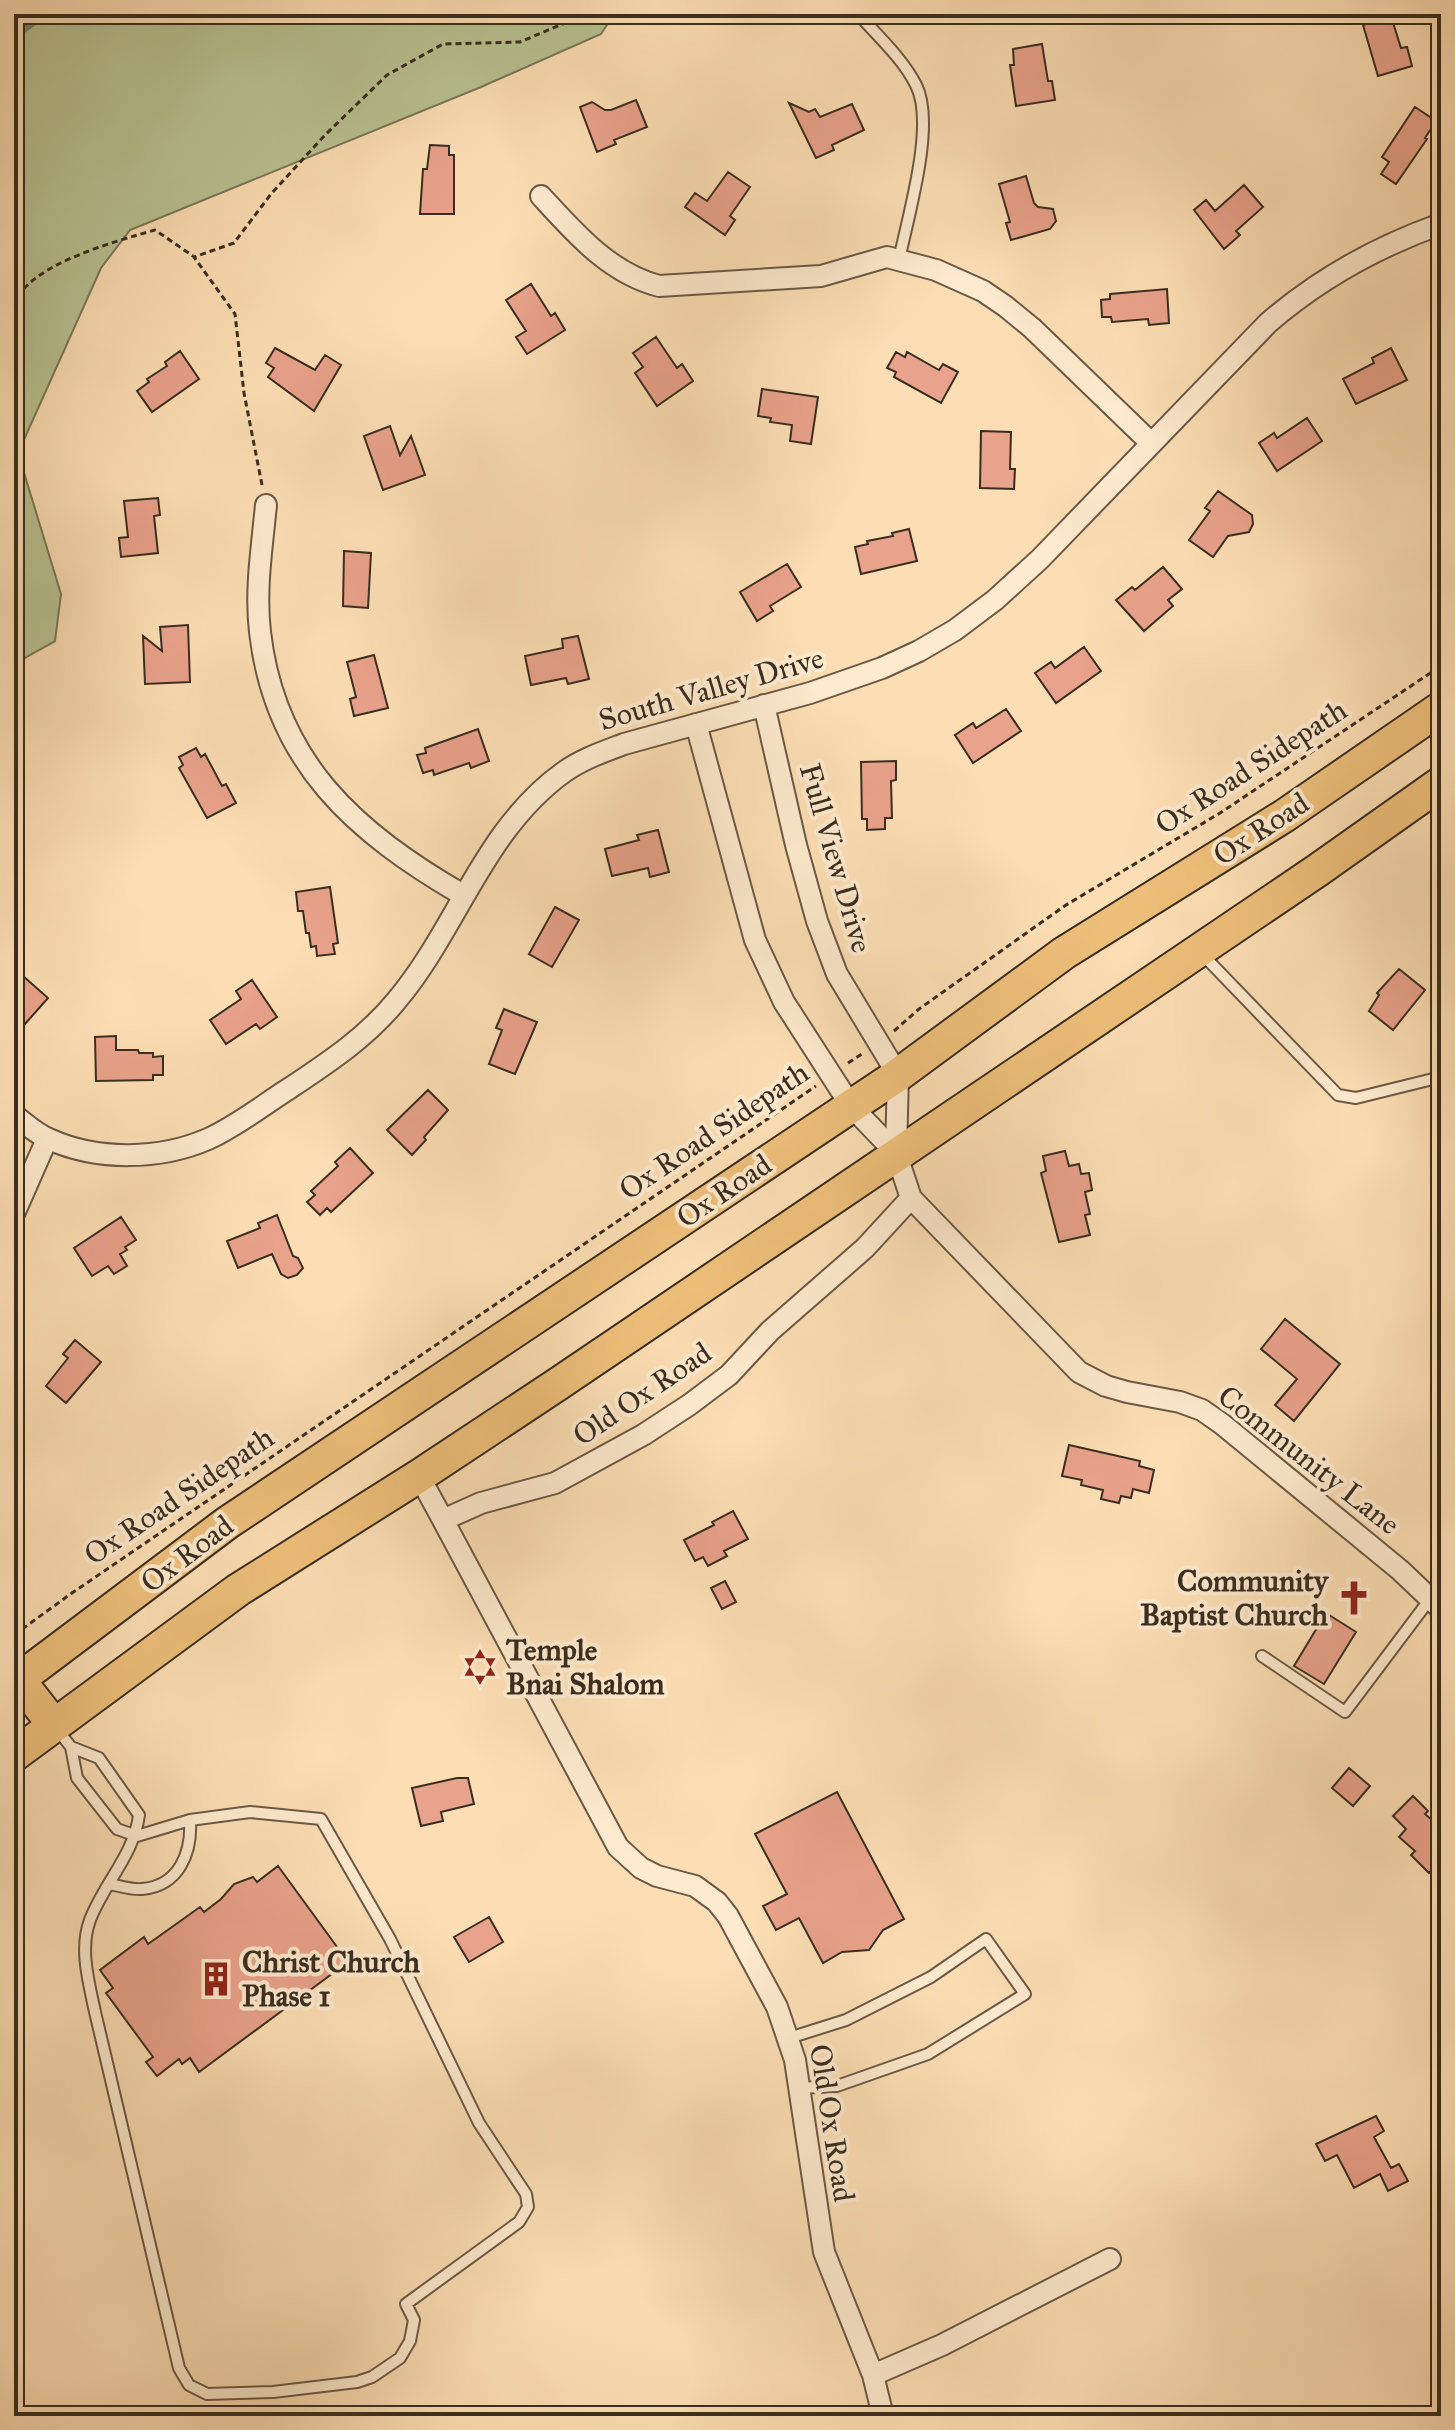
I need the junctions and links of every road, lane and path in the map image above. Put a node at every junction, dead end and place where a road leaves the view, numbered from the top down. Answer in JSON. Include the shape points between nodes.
{"nodes":[{"id":1,"x":586,"y":14,"type":"edge"},
{"id":2,"x":858,"y":14,"type":"edge"},
{"id":3,"x":541,"y":196,"type":"dead end"},
{"id":4,"x":1441,"y":224,"type":"edge"},
{"id":5,"x":194,"y":257,"type":"junction"},
{"id":6,"x":899,"y":260,"type":"junction"},
{"id":7,"x":14,"y":306,"type":"edge"},
{"id":8,"x":1151,"y":443,"type":"junction"},
{"id":9,"x":266,"y":505,"type":"joint"},
{"id":10,"x":1441,"y":666,"type":"edge"},
{"id":11,"x":764,"y":705,"type":"junction"},
{"id":12,"x":1441,"y":708,"type":"edge"},
{"id":13,"x":696,"y":724,"type":"junction"},
{"id":14,"x":1441,"y":783,"type":"edge"},
{"id":15,"x":463,"y":895,"type":"junction"},
{"id":16,"x":1198,"y":950,"type":"junction"},
{"id":17,"x":879,"y":1042,"type":"junction"},
{"id":18,"x":832,"y":1075,"type":"junction"},
{"id":19,"x":898,"y":1075,"type":"junction"},
{"id":20,"x":1441,"y":1077,"type":"edge"},
{"id":21,"x":851,"y":1106,"type":"junction"},
{"id":22,"x":14,"y":1115,"type":"edge"},
{"id":23,"x":47,"y":1139,"type":"junction"},
{"id":24,"x":896,"y":1153,"type":"junction"},
{"id":25,"x":911,"y":1198,"type":"junction"},
{"id":26,"x":14,"y":1214,"type":"edge"},
{"id":27,"x":419,"y":1476,"type":"junction"},
{"id":28,"x":443,"y":1520,"type":"junction"},
{"id":29,"x":1435,"y":1604,"type":"edge"},
{"id":30,"x":14,"y":1635,"type":"edge"},
{"id":31,"x":1262,"y":1656,"type":"dead end"},
{"id":32,"x":16,"y":1682,"type":"edge"},
{"id":33,"x":63,"y":1736,"type":"junction"},
{"id":34,"x":14,"y":1755,"type":"edge"},
{"id":35,"x":190,"y":1820,"type":"junction"},
{"id":36,"x":137,"y":1836,"type":"junction"},
{"id":37,"x":110,"y":1884,"type":"junction"},
{"id":38,"x":789,"y":2038,"type":"junction"},
{"id":39,"x":799,"y":2088,"type":"junction"},
{"id":40,"x":1110,"y":2259,"type":"dead end"},
{"id":41,"x":873,"y":2375,"type":"junction"},
{"id":42,"x":883,"y":2416,"type":"edge"}],
"edges":[{"from":1,"to":5,"type":"path","via":[[520,42],[443,44],[387,75],[271,194],[234,243]]},
{"from":2,"to":6,"type":"lane","via":[[907,70],[921,98],[924,132]]},
{"from":3,"to":6,"type":"street","via":[[594,251],[643,282],[659,286],[821,276],[878,258]]},
{"from":4,"to":8,"type":"street","name":"South Valley Drive","via":[[1355,261],[1295,299]]},
{"from":5,"to":7,"type":"path","via":[[155,230],[63,260],[17,294]]},
{"from":5,"to":9,"type":"path","via":[[235,314]]},
{"from":6,"to":8,"type":"street","via":[[955,278],[1005,306]]},
{"from":8,"to":11,"type":"street","name":"South Valley Drive","via":[[1040,559],[955,630],[882,668]]},
{"from":9,"to":15,"type":"street","via":[[260,631],[270,682],[290,734],[319,781],[357,823]]},
{"from":10,"to":17,"type":"path","name":"Ox Road Sidepath","via":[[1220,813],[1066,905]]},
{"from":11,"to":13,"type":"street","name":"South Valley Drive"},
{"from":11,"to":17,"type":"street","name":"Full View Drive","via":[[817,921],[837,974]]},
{"from":12,"to":19,"type":"highway","name":"Ox Road","via":[[1284,816],[1064,953]]},
{"from":13,"to":15,"type":"street","name":"South Valley Drive","via":[[596,754],[541,789],[517,814]]},
{"from":13,"to":18,"type":"street","via":[[755,940],[784,1002]]},
{"from":14,"to":16,"type":"highway","name":"Ox Road"},
{"from":15,"to":23,"type":"street","name":"South Valley Drive","via":[[417,974],[377,1023],[339,1056],[232,1126],[192,1145],[142,1155],[85,1151]]},
{"from":16,"to":20,"type":"lane","via":[[1338,1095],[1369,1096]]},
{"from":16,"to":24,"type":"highway","name":"Ox Road"},
{"from":17,"to":18,"type":"path","name":"Ox Road Sidepath"},
{"from":17,"to":19,"type":"street","name":"Full View Drive"},
{"from":18,"to":21,"type":"street"},
{"from":18,"to":30,"type":"path","name":"Ox Road Sidepath"},
{"from":19,"to":21,"type":"highway","name":"Ox Road"},
{"from":19,"to":24,"type":"street"},
{"from":21,"to":24,"type":"street"},
{"from":21,"to":32,"type":"highway","name":"Ox Road","via":[[227,1523]]},
{"from":22,"to":23,"type":"street","name":"South Valley Drive"},
{"from":23,"to":26,"type":"street"},
{"from":24,"to":25,"type":"street","name":"Community Lane"},
{"from":24,"to":27,"type":"highway","name":"Ox Road"},
{"from":25,"to":28,"type":"street","name":"Old Ox Road","via":[[729,1375],[689,1405],[555,1483],[481,1503]]},
{"from":25,"to":29,"type":"street","name":"Community Lane","via":[[1079,1372],[1106,1386],[1202,1410]]},
{"from":27,"to":28,"type":"street","name":"Old Ox Road"},
{"from":27,"to":33,"type":"highway","name":"Ox Road","via":[[238,1590]]},
{"from":28,"to":38,"type":"street","name":"Old Ox Road","via":[[618,1847],[641,1868],[695,1886],[717,1902]]},
{"from":29,"to":31,"type":"lane","via":[[1413,1618],[1345,1712]]},
{"from":32,"to":33,"type":"highway"},
{"from":33,"to":34,"type":"highway","name":"Ox Road"},
{"from":33,"to":36,"type":"lane","via":[[77,1778],[117,1829]]},
{"from":33,"to":36,"type":"lane","via":[[99,1758],[139,1815]]},
{"from":35,"to":36,"type":"lane"},
{"from":35,"to":37,"type":"lane","via":[[191,1842],[181,1869],[162,1885],[139,1890]]},
{"from":35,"to":37,"type":"lane","via":[[250,1812],[321,1819],[390,1939],[479,2123],[526,2194],[528,2207],[519,2222],[406,2304],[414,2320],[410,2341],[400,2358],[372,2377],[273,2392],[207,2394],[189,2385],[179,2368],[84,1955],[89,1921]]},
{"from":36,"to":37,"type":"lane"},
{"from":38,"to":39,"type":"street","name":"Old Ox Road"},
{"from":38,"to":39,"type":"lane","via":[[846,2020],[931,1977],[986,1939],[1025,1994],[928,2054],[837,2086]]},
{"from":39,"to":41,"type":"street","name":"Old Ox Road","via":[[824,2252]]},
{"from":40,"to":41,"type":"street"},
{"from":41,"to":42,"type":"street","name":"Old Ox Road"}]}
